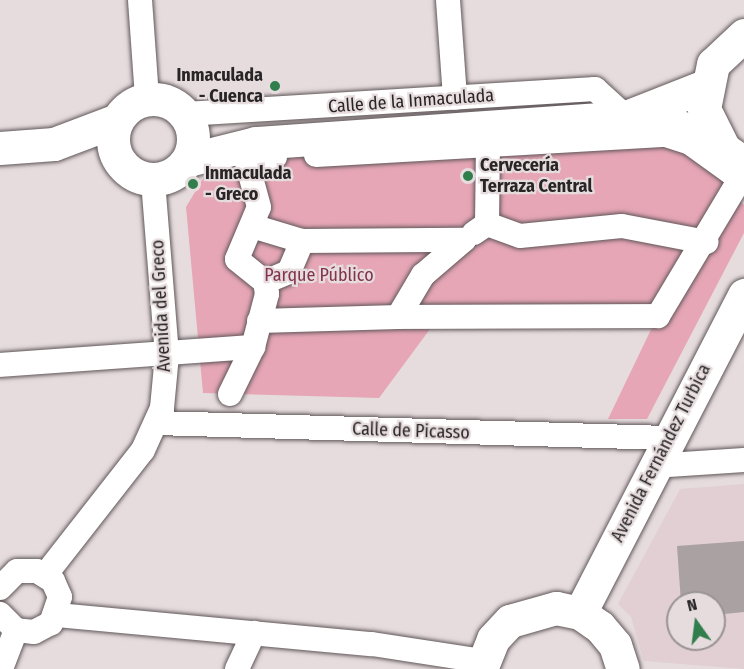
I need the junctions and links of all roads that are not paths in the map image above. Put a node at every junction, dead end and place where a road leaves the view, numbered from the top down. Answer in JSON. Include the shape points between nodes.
{"nodes":[{"id":1,"x":140,"y":0,"type":"edge"},
{"id":2,"x":448,"y":0,"type":"edge"},
{"id":3,"x":744,"y":35,"type":"edge"},
{"id":4,"x":705,"y":86,"type":"junction"},
{"id":5,"x":455,"y":98,"type":"junction"},
{"id":6,"x":147,"y":99,"type":"junction"},
{"id":7,"x":632,"y":115,"type":"junction"},
{"id":8,"x":189,"y":121,"type":"junction"},
{"id":9,"x":116,"y":122,"type":"junction"},
{"id":10,"x":716,"y":138,"type":"junction"},
{"id":11,"x":256,"y":142,"type":"junction"},
{"id":12,"x":488,"y":146,"type":"junction"},
{"id":13,"x":20,"y":149,"type":"edge"},
{"id":14,"x":188,"y":160,"type":"junction"},
{"id":15,"x":118,"y":161,"type":"junction"},
{"id":16,"x":744,"y":163,"type":"edge"},
{"id":17,"x":153,"y":180,"type":"junction"},
{"id":18,"x":487,"y":224,"type":"junction"},
{"id":19,"x":252,"y":226,"type":"junction"},
{"id":20,"x":464,"y":240,"type":"junction"},
{"id":21,"x":302,"y":241,"type":"junction"},
{"id":22,"x":706,"y":242,"type":"junction"},
{"id":23,"x":265,"y":282,"type":"junction"},
{"id":24,"x":744,"y":295,"type":"edge"},
{"id":25,"x":399,"y":317,"type":"junction"},
{"id":26,"x":259,"y":321,"type":"junction"},
{"id":27,"x":731,"y":342,"type":"edge"},
{"id":28,"x":253,"y":347,"type":"junction"},
{"id":29,"x":167,"y":355,"type":"junction"},
{"id":30,"x":0,"y":365,"type":"edge"},
{"id":31,"x":230,"y":394,"type":"dead end"},
{"id":32,"x":156,"y":423,"type":"junction"},
{"id":33,"x":660,"y":452,"type":"junction"},
{"id":34,"x":744,"y":460,"type":"edge"},
{"id":35,"x":46,"y":574,"type":"junction"},
{"id":36,"x":3,"y":578,"type":"edge"},
{"id":37,"x":580,"y":613,"type":"junction"},
{"id":38,"x":57,"y":615,"type":"junction"},
{"id":39,"x":8,"y":622,"type":"edge"},
{"id":40,"x":254,"y":633,"type":"junction"},
{"id":41,"x":482,"y":665,"type":"edge"},
{"id":42,"x":1,"y":669,"type":"edge"},
{"id":43,"x":237,"y":669,"type":"edge"},
{"id":44,"x":623,"y":669,"type":"edge"}],
"edges":[{"from":1,"to":6,"type":"street"},
{"from":2,"to":5,"type":"street"},
{"from":3,"to":4,"type":"street","via":[[713,64]]},
{"from":4,"to":7,"type":"street","name":"Calle de la Inmaculada"},
{"from":4,"to":10,"type":"street","via":[[704,109]]},
{"from":5,"to":7,"type":"street","name":"Calle de la Inmaculada","via":[[595,89]]},
{"from":5,"to":8,"type":"street","name":"Calle de la Inmaculada"},
{"from":6,"to":8,"type":"street","via":[[168,101]]},
{"from":6,"to":9,"type":"street","via":[[128,106]]},
{"from":7,"to":10,"type":"street","name":"Calle de la Inmaculada"},
{"from":7,"to":11,"type":"street","name":"Calle de la Inmaculada"},
{"from":8,"to":11,"type":"street","name":"Calle de la Inmaculada"},
{"from":8,"to":14,"type":"street"},
{"from":9,"to":13,"type":"street"},
{"from":9,"to":15,"type":"street","via":[[111,141]]},
{"from":10,"to":16,"type":"street"},
{"from":11,"to":14,"type":"street","name":"Calle de la Inmaculada"},
{"from":12,"to":18,"type":"street"},
{"from":12,"to":19,"type":"street","via":[[246,159],[259,207]]},
{"from":12,"to":22,"type":"street","via":[[666,135],[690,142],[740,179]]},
{"from":13,"to":15,"type":"street"},
{"from":14,"to":17,"type":"street","via":[[173,175]]},
{"from":15,"to":17,"type":"street","via":[[133,175]]},
{"from":17,"to":29,"type":"street","name":"Avenida del Greco"},
{"from":18,"to":20,"type":"street"},
{"from":18,"to":22,"type":"street","via":[[520,236],[622,226]]},
{"from":19,"to":21,"type":"street"},
{"from":19,"to":23,"type":"street","via":[[237,259]]},
{"from":20,"to":21,"type":"street"},
{"from":20,"to":25,"type":"street","via":[[423,275]]},
{"from":21,"to":23,"type":"street","via":[[289,272]]},
{"from":22,"to":25,"type":"street","via":[[658,316]]},
{"from":23,"to":26,"type":"street"},
{"from":24,"to":27,"type":"street","name":"Avenida Fernández Turbica"},
{"from":25,"to":26,"type":"street"},
{"from":26,"to":28,"type":"street"},
{"from":27,"to":33,"type":"street","name":"Avenida Fernández Turbica"},
{"from":28,"to":29,"type":"street"},
{"from":28,"to":31,"type":"street"},
{"from":29,"to":30,"type":"street"},
{"from":29,"to":32,"type":"street","name":"Avenida del Greco"},
{"from":32,"to":33,"type":"street","name":"Calle de Picasso"},
{"from":32,"to":35,"type":"street","name":"Avenida del Greco","via":[[143,450]]},
{"from":33,"to":34,"type":"street","name":"Calle de Picasso"},
{"from":33,"to":37,"type":"street","name":"Avenida Fernández Turbica"},
{"from":35,"to":36,"type":"street","via":[[27,569]]},
{"from":35,"to":38,"type":"street","via":[[60,597]]},
{"from":37,"to":41,"type":"street","via":[[548,609],[510,621]]},
{"from":37,"to":44,"type":"street","via":[[615,645]]},
{"from":38,"to":39,"type":"street","via":[[34,632]]},
{"from":38,"to":40,"type":"street"},
{"from":39,"to":42,"type":"street"},
{"from":40,"to":41,"type":"street"},
{"from":40,"to":43,"type":"street"}]}
